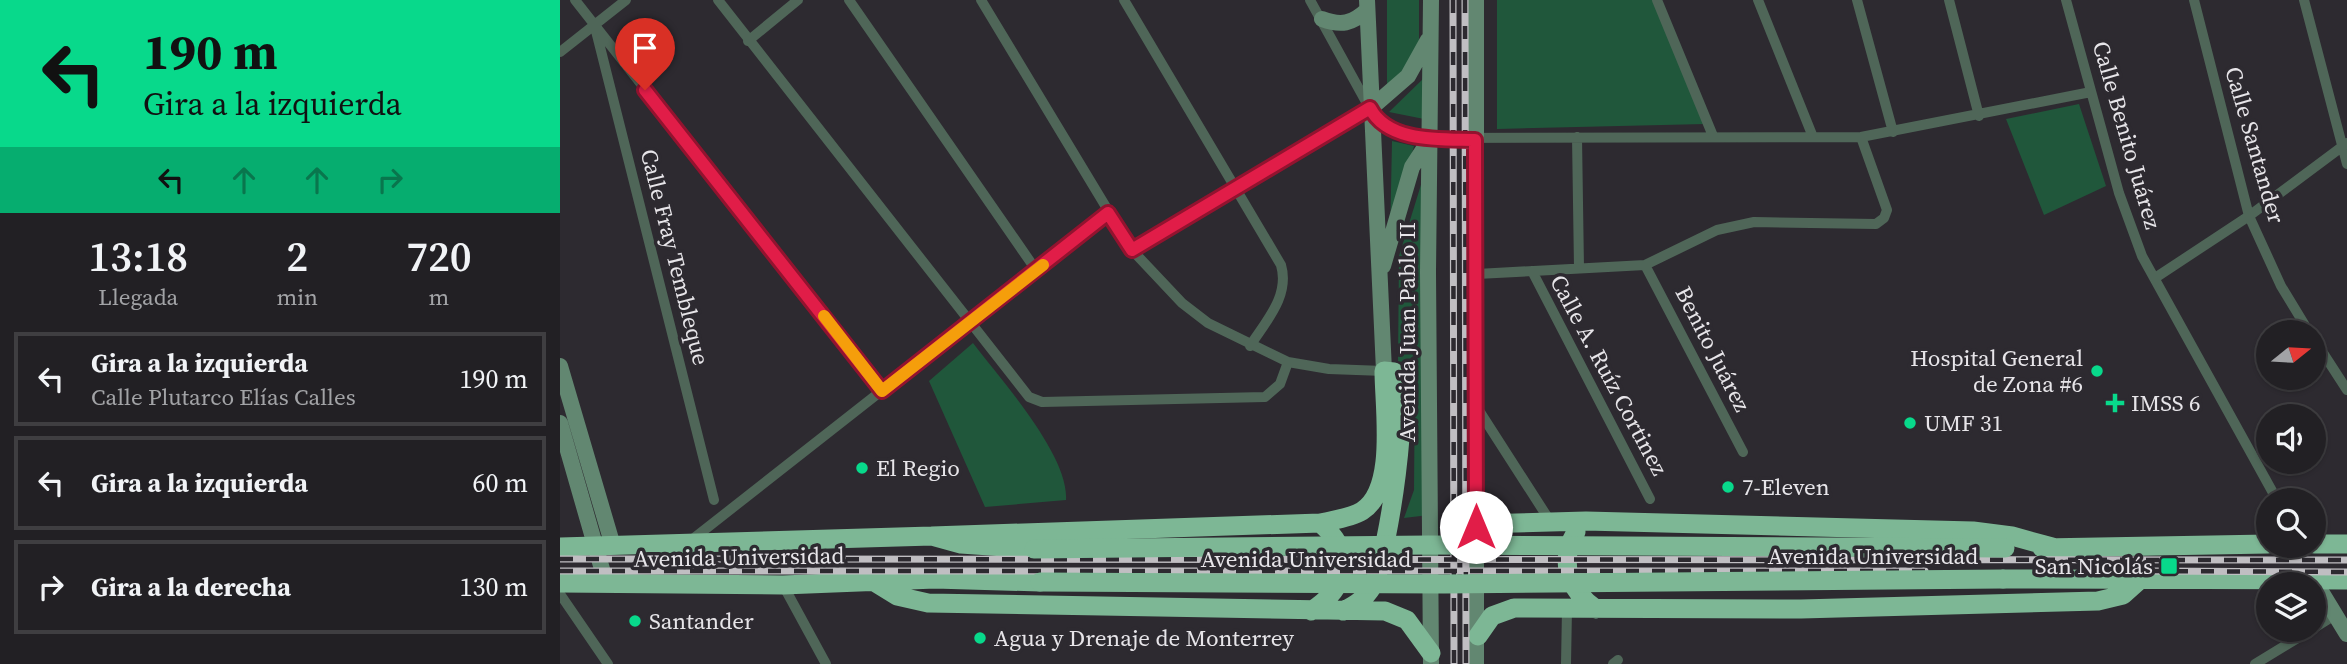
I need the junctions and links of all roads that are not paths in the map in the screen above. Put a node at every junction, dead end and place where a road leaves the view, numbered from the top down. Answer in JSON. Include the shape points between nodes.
{"nodes":[{"id":1,"x":575,"y":0,"type":"edge"},
{"id":2,"x":626,"y":0,"type":"edge"},
{"id":3,"x":718,"y":0,"type":"edge"},
{"id":4,"x":798,"y":0,"type":"edge"},
{"id":5,"x":849,"y":0,"type":"edge"},
{"id":6,"x":981,"y":0,"type":"edge"},
{"id":7,"x":1124,"y":0,"type":"edge"},
{"id":8,"x":1310,"y":0,"type":"edge"},
{"id":9,"x":1431,"y":0,"type":"edge"},
{"id":10,"x":1476,"y":0,"type":"edge"},
{"id":11,"x":1657,"y":0,"type":"edge"},
{"id":12,"x":1758,"y":0,"type":"edge"},
{"id":13,"x":1857,"y":0,"type":"edge"},
{"id":14,"x":1950,"y":0,"type":"edge"},
{"id":15,"x":2066,"y":0,"type":"edge"},
{"id":16,"x":2194,"y":0,"type":"edge"},
{"id":17,"x":2304,"y":0,"type":"edge"},
{"id":18,"x":1367,"y":5,"type":"edge"},
{"id":19,"x":1322,"y":19,"type":"junction"},
{"id":20,"x":595,"y":25,"type":"junction"},
{"id":21,"x":1431,"y":33,"type":"junction"},
{"id":22,"x":748,"y":41,"type":"junction"},
{"id":23,"x":560,"y":52,"type":"edge"},
{"id":24,"x":2091,"y":92,"type":"junction"},
{"id":25,"x":1370,"y":108,"type":"junction"},
{"id":26,"x":1979,"y":116,"type":"junction"},
{"id":27,"x":1894,"y":132,"type":"junction"},
{"id":28,"x":1713,"y":136,"type":"junction"},
{"id":29,"x":1861,"y":136,"type":"junction"},
{"id":30,"x":1577,"y":137,"type":"junction"},
{"id":31,"x":1813,"y":137,"type":"junction"},
{"id":32,"x":1431,"y":138,"type":"junction"},
{"id":33,"x":1475,"y":140,"type":"junction"},
{"id":34,"x":2344,"y":145,"type":"edge"},
{"id":35,"x":2347,"y":164,"type":"edge"},
{"id":36,"x":1235,"y":188,"type":"junction"},
{"id":37,"x":1108,"y":213,"type":"junction"},
{"id":38,"x":2249,"y":216,"type":"junction"},
{"id":39,"x":1132,"y":250,"type":"junction"},
{"id":40,"x":1645,"y":265,"type":"junction"},
{"id":41,"x":1579,"y":268,"type":"junction"},
{"id":42,"x":1036,"y":270,"type":"junction"},
{"id":43,"x":1532,"y":271,"type":"junction"},
{"id":44,"x":1477,"y":274,"type":"junction"},
{"id":45,"x":1380,"y":278,"type":"junction"},
{"id":46,"x":2155,"y":278,"type":"junction"},
{"id":47,"x":2302,"y":320,"type":"edge"},
{"id":48,"x":969,"y":322,"type":"junction"},
{"id":49,"x":1250,"y":346,"type":"junction"},
{"id":50,"x":2326,"y":358,"type":"edge"},
{"id":51,"x":1288,"y":362,"type":"junction"},
{"id":52,"x":560,"y":366,"type":"edge"},
{"id":53,"x":1384,"y":371,"type":"junction"},
{"id":54,"x":2347,"y":390,"type":"edge"},
{"id":55,"x":882,"y":391,"type":"junction"},
{"id":56,"x":1475,"y":405,"type":"junction"},
{"id":57,"x":560,"y":423,"type":"edge"},
{"id":58,"x":1743,"y":452,"type":"dead end"},
{"id":59,"x":2270,"y":488,"type":"edge"},
{"id":60,"x":1650,"y":499,"type":"dead end"},
{"id":61,"x":714,"y":500,"type":"dead end"},
{"id":62,"x":1550,"y":521,"type":"junction"},
{"id":63,"x":1586,"y":521,"type":"junction"},
{"id":64,"x":1320,"y":523,"type":"junction"},
{"id":65,"x":1476,"y":524,"type":"junction"},
{"id":66,"x":932,"y":536,"type":"junction"},
{"id":67,"x":689,"y":542,"type":"junction"},
{"id":68,"x":2256,"y":544,"type":"edge"},
{"id":69,"x":2326,"y":544,"type":"edge"},
{"id":70,"x":2347,"y":544,"type":"edge"},
{"id":71,"x":604,"y":546,"type":"junction"},
{"id":72,"x":560,"y":547,"type":"edge"},
{"id":73,"x":2052,"y":547,"type":"junction"},
{"id":74,"x":2142,"y":578,"type":"junction"},
{"id":75,"x":2256,"y":579,"type":"edge"},
{"id":76,"x":871,"y":580,"type":"junction"},
{"id":77,"x":2326,"y":580,"type":"edge"},
{"id":78,"x":2347,"y":580,"type":"edge"},
{"id":79,"x":560,"y":583,"type":"edge"},
{"id":80,"x":606,"y":583,"type":"junction"},
{"id":81,"x":783,"y":585,"type":"junction"},
{"id":82,"x":560,"y":594,"type":"edge"},
{"id":83,"x":2326,"y":600,"type":"edge"},
{"id":84,"x":1567,"y":609,"type":"junction"},
{"id":85,"x":1596,"y":609,"type":"junction"},
{"id":86,"x":1311,"y":611,"type":"junction"},
{"id":87,"x":1343,"y":611,"type":"junction"},
{"id":88,"x":2335,"y":615,"type":"junction"},
{"id":89,"x":2326,"y":620,"type":"edge"},
{"id":90,"x":2347,"y":634,"type":"edge"},
{"id":91,"x":1478,"y":636,"type":"junction"},
{"id":92,"x":2291,"y":642,"type":"edge"},
{"id":93,"x":1431,"y":659,"type":"edge"},
{"id":94,"x":608,"y":664,"type":"edge"},
{"id":95,"x":826,"y":664,"type":"edge"},
{"id":96,"x":1476,"y":664,"type":"edge"},
{"id":97,"x":1566,"y":664,"type":"edge"},
{"id":98,"x":2255,"y":664,"type":"edge"}],
"edges":[{"from":1,"to":20,"type":"street"},
{"from":2,"to":20,"type":"street"},
{"from":3,"to":22,"type":"street"},
{"from":4,"to":22,"type":"street"},
{"from":5,"to":42,"type":"street"},
{"from":6,"to":37,"type":"street"},
{"from":7,"to":36,"type":"street"},
{"from":8,"to":19,"type":"street"},
{"from":9,"to":21,"type":"street","name":"Avenida Juan Pablo II"},
{"from":10,"to":33,"type":"street"},
{"from":11,"to":28,"type":"street"},
{"from":12,"to":31,"type":"street"},
{"from":13,"to":27,"type":"street"},
{"from":14,"to":26,"type":"street"},
{"from":15,"to":24,"type":"street","name":"Calle Benito Juárez"},
{"from":16,"to":38,"type":"street","name":"Calle Santander"},
{"from":17,"to":34,"type":"street"},
{"from":18,"to":19,"type":"street","via":[[1356,20],[1343,24]]},
{"from":18,"to":25,"type":"street"},
{"from":19,"to":25,"type":"street"},
{"from":20,"to":23,"type":"street"},
{"from":20,"to":55,"type":"street"},
{"from":20,"to":61,"type":"street","name":"Calle Fray Tembleque"},
{"from":21,"to":25,"type":"street","via":[[1417,65]]},
{"from":21,"to":32,"type":"street","name":"Avenida Juan Pablo II"},
{"from":22,"to":48,"type":"street"},
{"from":24,"to":26,"type":"street"},
{"from":24,"to":46,"type":"street","name":"Calle Benito Juárez","via":[[2119,193]]},
{"from":25,"to":32,"type":"street","via":[[1385,127]]},
{"from":25,"to":36,"type":"street"},
{"from":25,"to":45,"type":"street"},
{"from":26,"to":27,"type":"street"},
{"from":27,"to":29,"type":"street"},
{"from":28,"to":30,"type":"street"},
{"from":28,"to":31,"type":"street"},
{"from":29,"to":31,"type":"street"},
{"from":29,"to":40,"type":"street","via":[[1887,210],[1879,222],[1738,225],[1703,236]]},
{"from":30,"to":33,"type":"street"},
{"from":30,"to":41,"type":"street"},
{"from":32,"to":33,"type":"street"},
{"from":32,"to":45,"type":"street","via":[[1412,167]]},
{"from":32,"to":93,"type":"street","name":"Avenida Juan Pablo II"},
{"from":33,"to":44,"type":"street"},
{"from":34,"to":35,"type":"street"},
{"from":34,"to":38,"type":"street"},
{"from":36,"to":39,"type":"street"},
{"from":36,"to":49,"type":"street","via":[[1281,265],[1285,282],[1282,295]]},
{"from":37,"to":39,"type":"street"},
{"from":37,"to":42,"type":"street"},
{"from":38,"to":46,"type":"street"},
{"from":38,"to":47,"type":"street","name":"Calle Santander"},
{"from":39,"to":49,"type":"street","via":[[1182,303]]},
{"from":40,"to":41,"type":"street"},
{"from":40,"to":58,"type":"street","name":"Benito Juárez"},
{"from":41,"to":43,"type":"street"},
{"from":42,"to":48,"type":"street"},
{"from":43,"to":44,"type":"street"},
{"from":43,"to":60,"type":"street","name":"Calle A. Ruíz Cortinez"},
{"from":44,"to":56,"type":"street"},
{"from":45,"to":53,"type":"street"},
{"from":46,"to":59,"type":"street","name":"Calle Benito Juárez"},
{"from":48,"to":51,"type":"street","via":[[1029,397],[1042,402],[1265,397],[1280,384]]},
{"from":48,"to":55,"type":"street"},
{"from":49,"to":51,"type":"street"},
{"from":50,"to":54,"type":"street"},
{"from":51,"to":53,"type":"street"},
{"from":52,"to":71,"type":"street"},
{"from":53,"to":64,"type":"highway","via":[[1381,487],[1373,502],[1360,512]]},
{"from":53,"to":87,"type":"highway","via":[[1397,374],[1402,386],[1395,494],[1375,581],[1359,602]]},
{"from":55,"to":67,"type":"street"},
{"from":56,"to":62,"type":"street"},
{"from":56,"to":65,"type":"street"},
{"from":57,"to":71,"type":"street"},
{"from":62,"to":63,"type":"highway"},
{"from":62,"to":65,"type":"highway"},
{"from":63,"to":73,"type":"highway","via":[[1973,531]]},
{"from":63,"to":85,"type":"highway","via":[[1574,534],[1567,568],[1582,599]]},
{"from":64,"to":66,"type":"highway"},
{"from":64,"to":86,"type":"highway","via":[[1342,552],[1343,573],[1336,589]]},
{"from":65,"to":91,"type":"street"},
{"from":66,"to":67,"type":"highway","name":"Avenida Universidad"},
{"from":66,"to":73,"type":"highway","name":"Avenida Universidad","bridge":true,"via":[[961,544],[1034,549]]},
{"from":67,"to":71,"type":"highway","name":"Avenida Universidad"},
{"from":68,"to":73,"type":"highway","name":"Avenida Universidad"},
{"from":69,"to":70,"type":"highway"},
{"from":71,"to":72,"type":"highway","name":"Avenida Universidad"},
{"from":71,"to":80,"type":"street"},
{"from":74,"to":75,"type":"highway","name":"Avenida Universidad"},
{"from":74,"to":76,"type":"highway","name":"Avenida Universidad","bridge":true,"via":[[1444,584]]},
{"from":74,"to":85,"type":"highway","via":[[2123,595],[2098,601]]},
{"from":76,"to":81,"type":"highway","name":"Avenida Universidad"},
{"from":76,"to":86,"type":"highway","via":[[897,596],[928,603]]},
{"from":77,"to":78,"type":"highway","name":"Avenida Universidad"},
{"from":79,"to":80,"type":"highway","name":"Avenida Universidad"},
{"from":80,"to":81,"type":"highway","name":"Avenida Universidad"},
{"from":81,"to":95,"type":"street"},
{"from":82,"to":94,"type":"street"},
{"from":83,"to":88,"type":"street"},
{"from":84,"to":85,"type":"highway"},
{"from":84,"to":91,"type":"highway","via":[[1506,609],[1492,616]]},
{"from":84,"to":97,"type":"street"},
{"from":86,"to":87,"type":"highway"},
{"from":87,"to":93,"type":"highway","via":[[1396,614],[1415,628]]},
{"from":88,"to":89,"type":"street"},
{"from":88,"to":90,"type":"street"},
{"from":91,"to":96,"type":"street"},
{"from":92,"to":98,"type":"street"}]}
